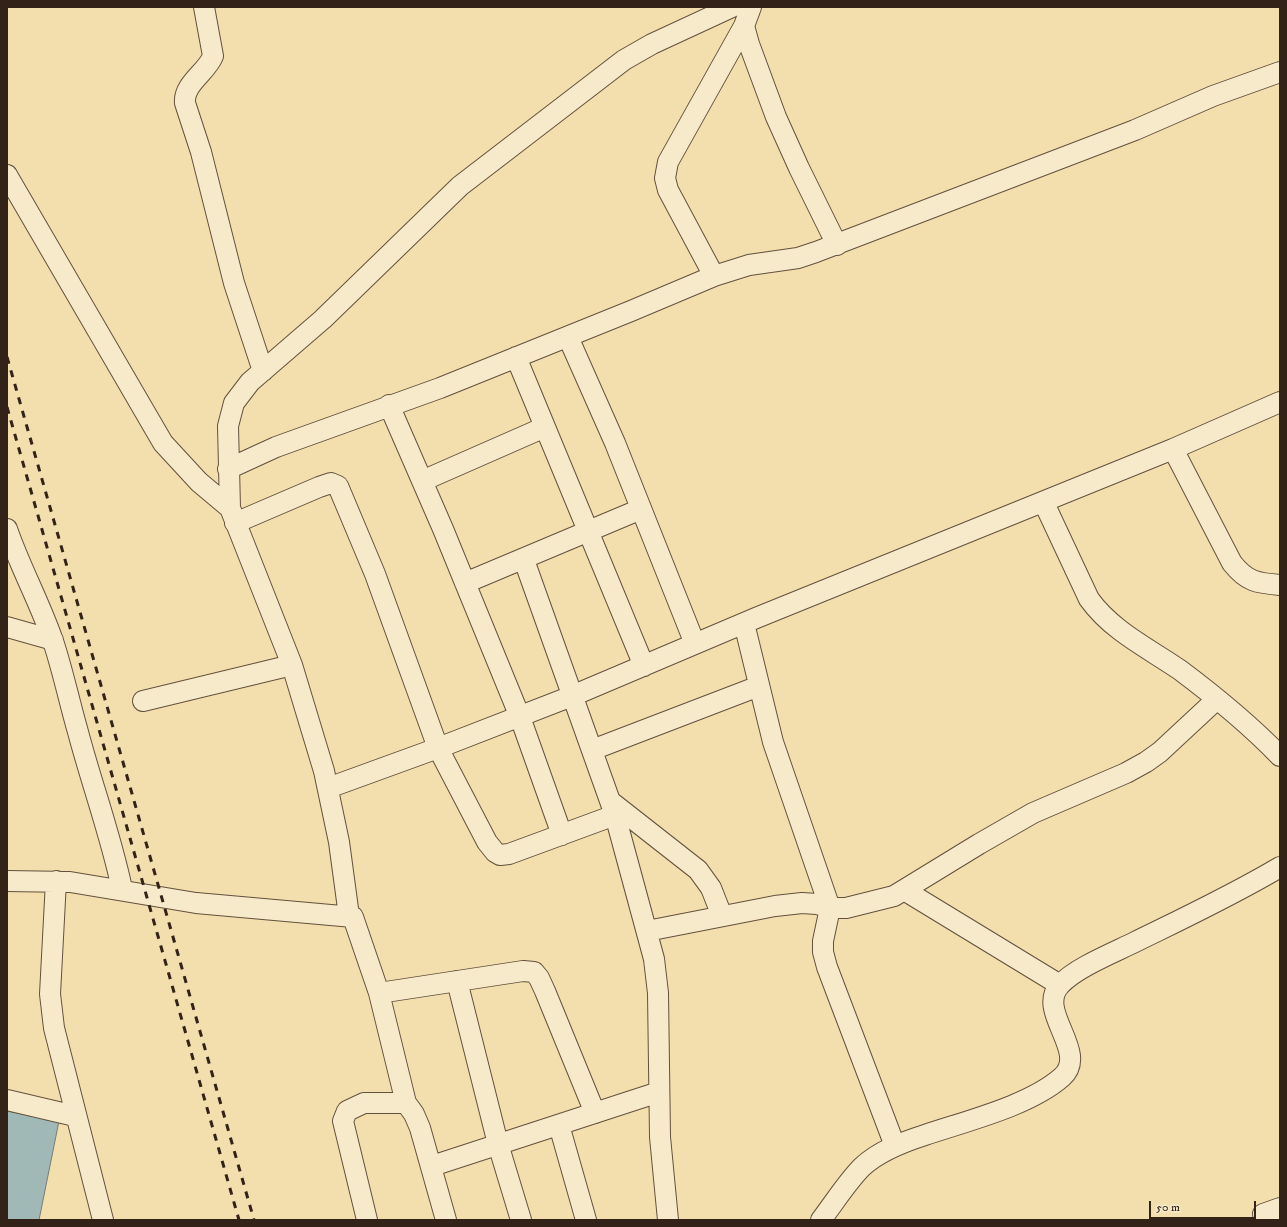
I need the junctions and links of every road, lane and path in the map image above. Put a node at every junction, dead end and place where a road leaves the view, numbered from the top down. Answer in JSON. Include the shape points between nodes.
{"nodes":[{"id":1,"x":204,"y":7,"type":"edge"},
{"id":2,"x":732,"y":7,"type":"edge"},
{"id":3,"x":751,"y":7,"type":"edge"},
{"id":4,"x":744,"y":26,"type":"junction"},
{"id":5,"x":1280,"y":72,"type":"edge"},
{"id":6,"x":7,"y":175,"type":"edge"},
{"id":7,"x":836,"y":245,"type":"junction"},
{"id":8,"x":714,"y":276,"type":"junction"},
{"id":9,"x":568,"y":337,"type":"junction"},
{"id":10,"x":516,"y":357,"type":"junction"},
{"id":11,"x":263,"y":371,"type":"junction"},
{"id":12,"x":1280,"y":402,"type":"edge"},
{"id":13,"x":389,"y":405,"type":"junction"},
{"id":14,"x":545,"y":427,"type":"junction"},
{"id":15,"x":1173,"y":449,"type":"junction"},
{"id":16,"x":228,"y":469,"type":"junction"},
{"id":17,"x":422,"y":481,"type":"junction"},
{"id":18,"x":1044,"y":503,"type":"junction"},
{"id":19,"x":641,"y":509,"type":"junction"},
{"id":20,"x":232,"y":516,"type":"junction"},
{"id":21,"x":7,"y":529,"type":"edge"},
{"id":22,"x":589,"y":532,"type":"junction"},
{"id":23,"x":524,"y":560,"type":"junction"},
{"id":24,"x":465,"y":583,"type":"junction"},
{"id":25,"x":1280,"y":585,"type":"edge"},
{"id":26,"x":744,"y":624,"type":"junction"},
{"id":27,"x":7,"y":627,"type":"edge"},
{"id":28,"x":52,"y":640,"type":"junction"},
{"id":29,"x":696,"y":644,"type":"junction"},
{"id":30,"x":292,"y":665,"type":"junction"},
{"id":31,"x":644,"y":666,"type":"junction"},
{"id":32,"x":759,"y":686,"type":"junction"},
{"id":33,"x":572,"y":696,"type":"junction"},
{"id":34,"x":1217,"y":699,"type":"junction"},
{"id":35,"x":143,"y":701,"type":"dead end"},
{"id":36,"x":520,"y":717,"type":"junction"},
{"id":37,"x":438,"y":748,"type":"junction"},
{"id":38,"x":592,"y":750,"type":"junction"},
{"id":39,"x":1280,"y":756,"type":"edge"},
{"id":40,"x":328,"y":788,"type":"junction"},
{"id":41,"x":612,"y":808,"type":"junction"},
{"id":42,"x":562,"y":835,"type":"junction"},
{"id":43,"x":1280,"y":867,"type":"edge"},
{"id":44,"x":7,"y":881,"type":"edge"},
{"id":45,"x":56,"y":881,"type":"junction"},
{"id":46,"x":122,"y":889,"type":"junction"},
{"id":47,"x":904,"y":890,"type":"junction"},
{"id":48,"x":830,"y":908,"type":"junction"},
{"id":49,"x":349,"y":916,"type":"junction"},
{"id":50,"x":722,"y":916,"type":"junction"},
{"id":51,"x":647,"y":931,"type":"junction"},
{"id":52,"x":457,"y":981,"type":"junction"},
{"id":53,"x":1060,"y":985,"type":"junction"},
{"id":54,"x":379,"y":993,"type":"junction"},
{"id":55,"x":659,"y":1092,"type":"junction"},
{"id":56,"x":7,"y":1100,"type":"edge"},
{"id":57,"x":406,"y":1104,"type":"junction"},
{"id":58,"x":594,"y":1113,"type":"junction"},
{"id":59,"x":75,"y":1116,"type":"junction"},
{"id":60,"x":559,"y":1125,"type":"junction"},
{"id":61,"x":498,"y":1144,"type":"junction"},
{"id":62,"x":895,"y":1146,"type":"junction"},
{"id":63,"x":432,"y":1166,"type":"junction"},
{"id":64,"x":103,"y":1220,"type":"edge"},
{"id":65,"x":367,"y":1220,"type":"edge"},
{"id":66,"x":446,"y":1220,"type":"edge"},
{"id":67,"x":521,"y":1220,"type":"edge"},
{"id":68,"x":586,"y":1220,"type":"edge"},
{"id":69,"x":668,"y":1220,"type":"edge"},
{"id":70,"x":821,"y":1220,"type":"edge"}],
"edges":[{"from":1,"to":11,"type":"street","via":[[213,56],[190,88],[185,102],[201,152],[232,276]]},
{"from":2,"to":11,"type":"street","via":[[635,53],[546,118],[460,186],[323,319]]},
{"from":3,"to":4,"type":"street"},
{"from":4,"to":7,"type":"street","via":[[776,117]]},
{"from":4,"to":8,"type":"street","via":[[665,170],[666,184],[672,199]]},
{"from":5,"to":7,"type":"street"},
{"from":6,"to":20,"type":"street","via":[[163,443]]},
{"from":7,"to":8,"type":"street","via":[[798,258],[755,264]]},
{"from":8,"to":9,"type":"street"},
{"from":9,"to":10,"type":"street"},
{"from":9,"to":19,"type":"street"},
{"from":10,"to":13,"type":"street","via":[[440,388]]},
{"from":10,"to":14,"type":"street"},
{"from":11,"to":16,"type":"street","via":[[234,403],[228,426]]},
{"from":12,"to":15,"type":"street"},
{"from":13,"to":16,"type":"street","via":[[276,447]]},
{"from":13,"to":17,"type":"street"},
{"from":14,"to":17,"type":"street"},
{"from":14,"to":22,"type":"street"},
{"from":15,"to":18,"type":"street"},
{"from":15,"to":25,"type":"street","via":[[1232,563],[1249,580]]},
{"from":16,"to":20,"type":"street"},
{"from":17,"to":24,"type":"street"},
{"from":18,"to":26,"type":"street"},
{"from":18,"to":34,"type":"street","via":[[1089,599],[1099,612],[1125,634]]},
{"from":19,"to":22,"type":"street"},
{"from":19,"to":29,"type":"street"},
{"from":20,"to":30,"type":"street"},
{"from":20,"to":37,"type":"street","via":[[331,483],[338,486],[375,574]]},
{"from":21,"to":28,"type":"street"},
{"from":22,"to":23,"type":"street"},
{"from":22,"to":31,"type":"street"},
{"from":23,"to":24,"type":"street"},
{"from":23,"to":33,"type":"street"},
{"from":24,"to":36,"type":"street"},
{"from":26,"to":29,"type":"street"},
{"from":26,"to":32,"type":"street"},
{"from":27,"to":28,"type":"street"},
{"from":28,"to":46,"type":"street","via":[[106,822]]},
{"from":29,"to":31,"type":"street"},
{"from":30,"to":35,"type":"street"},
{"from":30,"to":40,"type":"street"},
{"from":31,"to":33,"type":"street"},
{"from":32,"to":38,"type":"street"},
{"from":32,"to":48,"type":"street","via":[[777,755]]},
{"from":33,"to":36,"type":"street"},
{"from":33,"to":38,"type":"street"},
{"from":34,"to":39,"type":"street","via":[[1250,726]]},
{"from":34,"to":47,"type":"street","via":[[1146,762],[1033,813]]},
{"from":36,"to":37,"type":"street"},
{"from":36,"to":42,"type":"street"},
{"from":37,"to":40,"type":"street"},
{"from":37,"to":42,"type":"street","via":[[482,834],[495,852],[500,855],[509,854]]},
{"from":38,"to":41,"type":"street"},
{"from":40,"to":49,"type":"street","via":[[339,842]]},
{"from":41,"to":42,"type":"street"},
{"from":41,"to":50,"type":"street","via":[[698,870],[711,888]]},
{"from":41,"to":51,"type":"street"},
{"from":43,"to":53,"type":"street","via":[[1087,966]]},
{"from":44,"to":45,"type":"street"},
{"from":45,"to":46,"type":"street"},
{"from":45,"to":59,"type":"street","via":[[50,1011]]},
{"from":46,"to":49,"type":"street","via":[[196,903]]},
{"from":47,"to":48,"type":"street","via":[[876,902],[846,908]]},
{"from":47,"to":53,"type":"street"},
{"from":48,"to":50,"type":"street","via":[[802,903]]},
{"from":48,"to":62,"type":"street","via":[[823,941],[827,967]]},
{"from":49,"to":54,"type":"street","via":[[355,920]]},
{"from":50,"to":51,"type":"street"},
{"from":51,"to":55,"type":"street","via":[[654,959],[658,993]]},
{"from":52,"to":54,"type":"street"},
{"from":52,"to":58,"type":"street","via":[[523,971],[534,972],[545,991]]},
{"from":52,"to":61,"type":"street"},
{"from":53,"to":62,"type":"street","via":[[1054,994],[1053,1005],[1071,1056],[1070,1067],[1063,1076],[1046,1088],[1008,1106]]},
{"from":54,"to":57,"type":"street"},
{"from":55,"to":58,"type":"street"},
{"from":55,"to":69,"type":"street","via":[[660,1137]]},
{"from":56,"to":59,"type":"street"},
{"from":57,"to":63,"type":"street","via":[[420,1128]]},
{"from":57,"to":65,"type":"street","via":[[364,1103],[347,1111],[343,1121]]},
{"from":58,"to":60,"type":"street"},
{"from":59,"to":64,"type":"street"},
{"from":60,"to":61,"type":"street"},
{"from":60,"to":68,"type":"street"},
{"from":61,"to":63,"type":"street"},
{"from":61,"to":67,"type":"street"},
{"from":62,"to":70,"type":"street","via":[[862,1167]]},
{"from":63,"to":66,"type":"street"}]}
